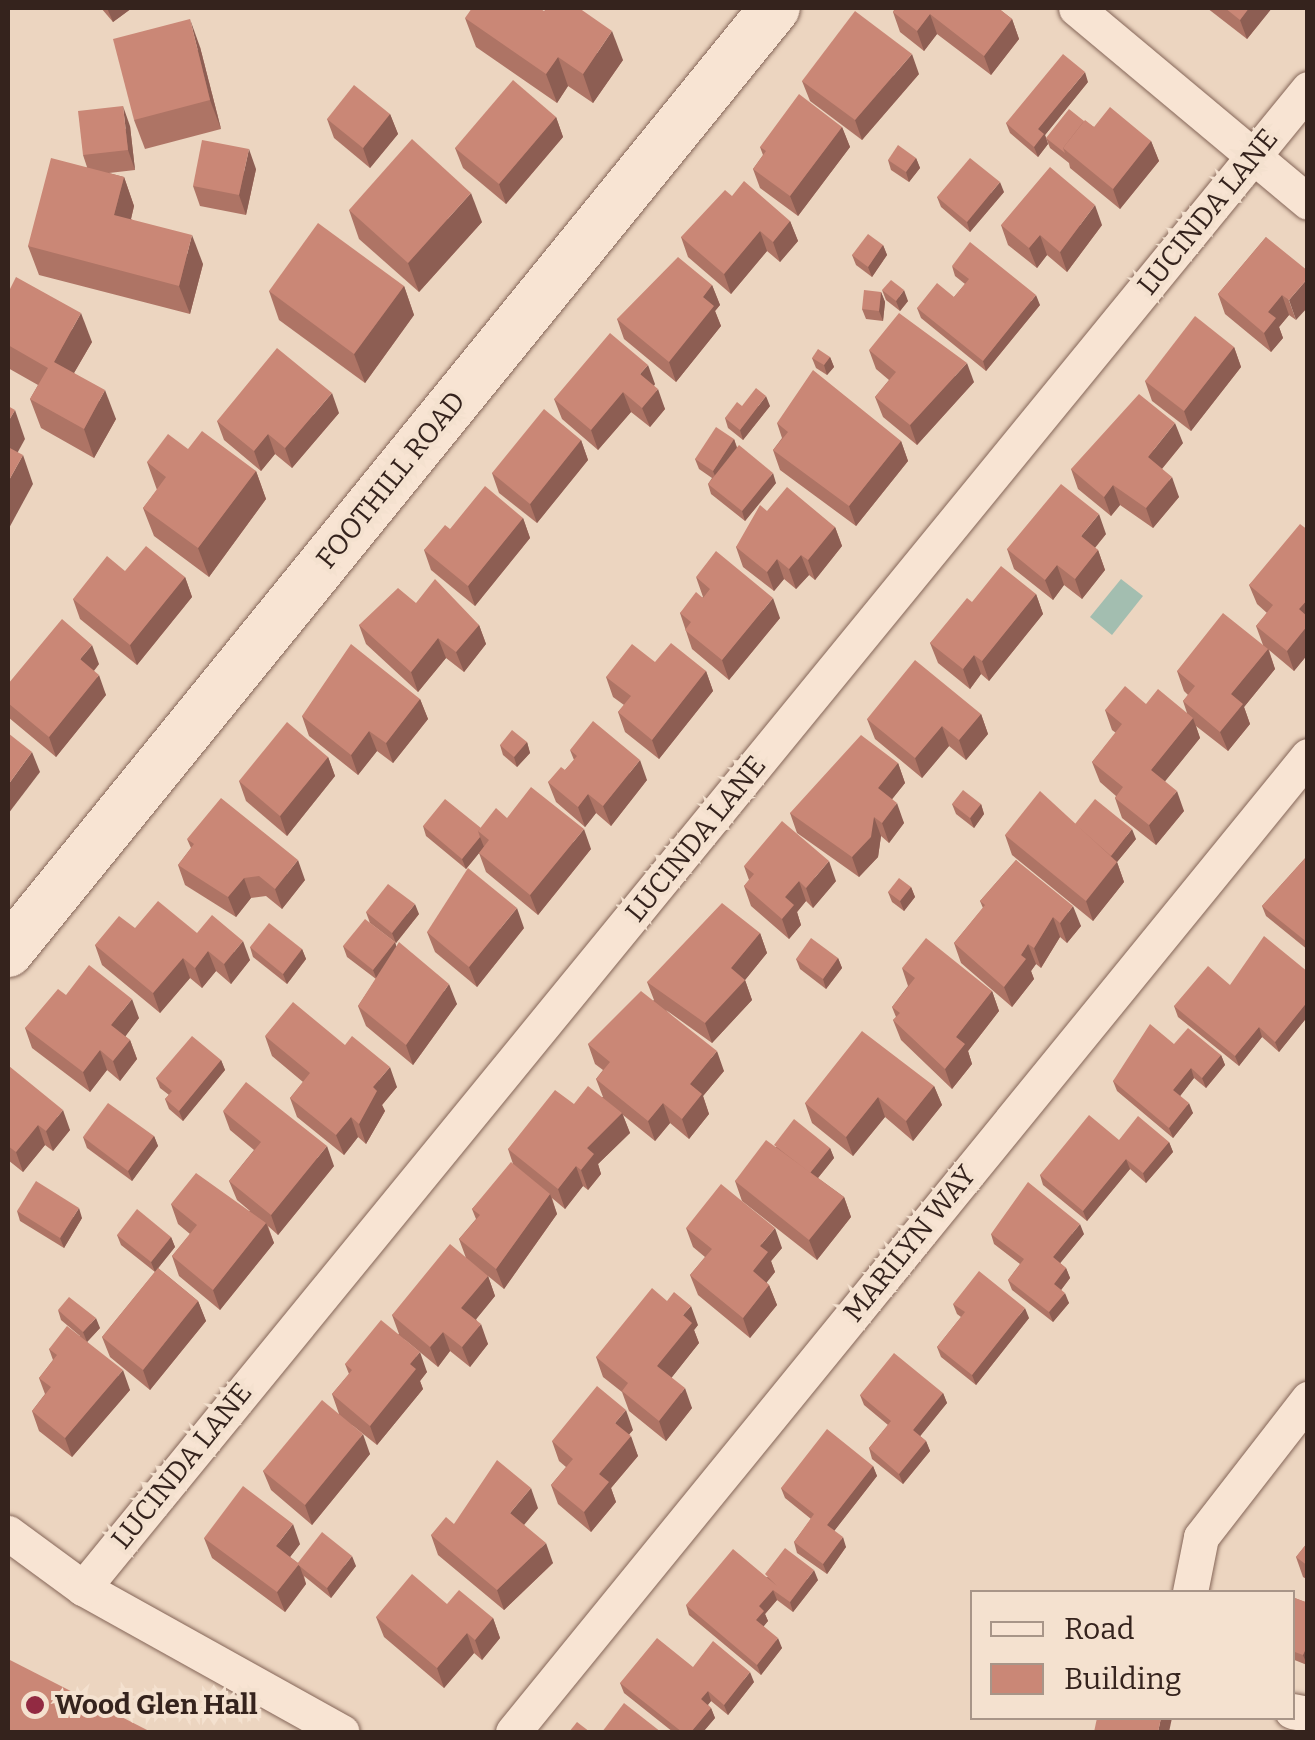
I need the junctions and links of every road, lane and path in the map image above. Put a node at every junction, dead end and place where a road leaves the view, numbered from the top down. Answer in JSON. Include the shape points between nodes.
{"nodes":[{"id":1,"x":775,"y":8,"type":"edge"},
{"id":2,"x":1076,"y":8,"type":"edge"},
{"id":3,"x":1308,"y":89,"type":"edge"},
{"id":4,"x":1253,"y":156,"type":"junction"},
{"id":5,"x":1308,"y":202,"type":"edge"},
{"id":6,"x":1308,"y":756,"type":"edge"},
{"id":7,"x":8,"y":952,"type":"edge"},
{"id":8,"x":1308,"y":1399,"type":"edge"},
{"id":9,"x":8,"y":1533,"type":"edge"},
{"id":10,"x":83,"y":1588,"type":"junction"},
{"id":11,"x":1190,"y":1590,"type":"edge"},
{"id":12,"x":342,"y":1732,"type":"edge"},
{"id":13,"x":513,"y":1732,"type":"edge"}],
"edges":[{"from":1,"to":7,"type":"main road","name":"FOOTHILL ROAD"},
{"from":2,"to":4,"type":"street"},
{"from":3,"to":4,"type":"street","name":"LUCINDA LANE"},
{"from":4,"to":5,"type":"street"},
{"from":4,"to":10,"type":"street","name":"LUCINDA LANE"},
{"from":6,"to":13,"type":"street","name":"MARILYN WAY"},
{"from":8,"to":11,"type":"street","via":[[1200,1537]]},
{"from":9,"to":10,"type":"street"},
{"from":10,"to":12,"type":"street"}]}
